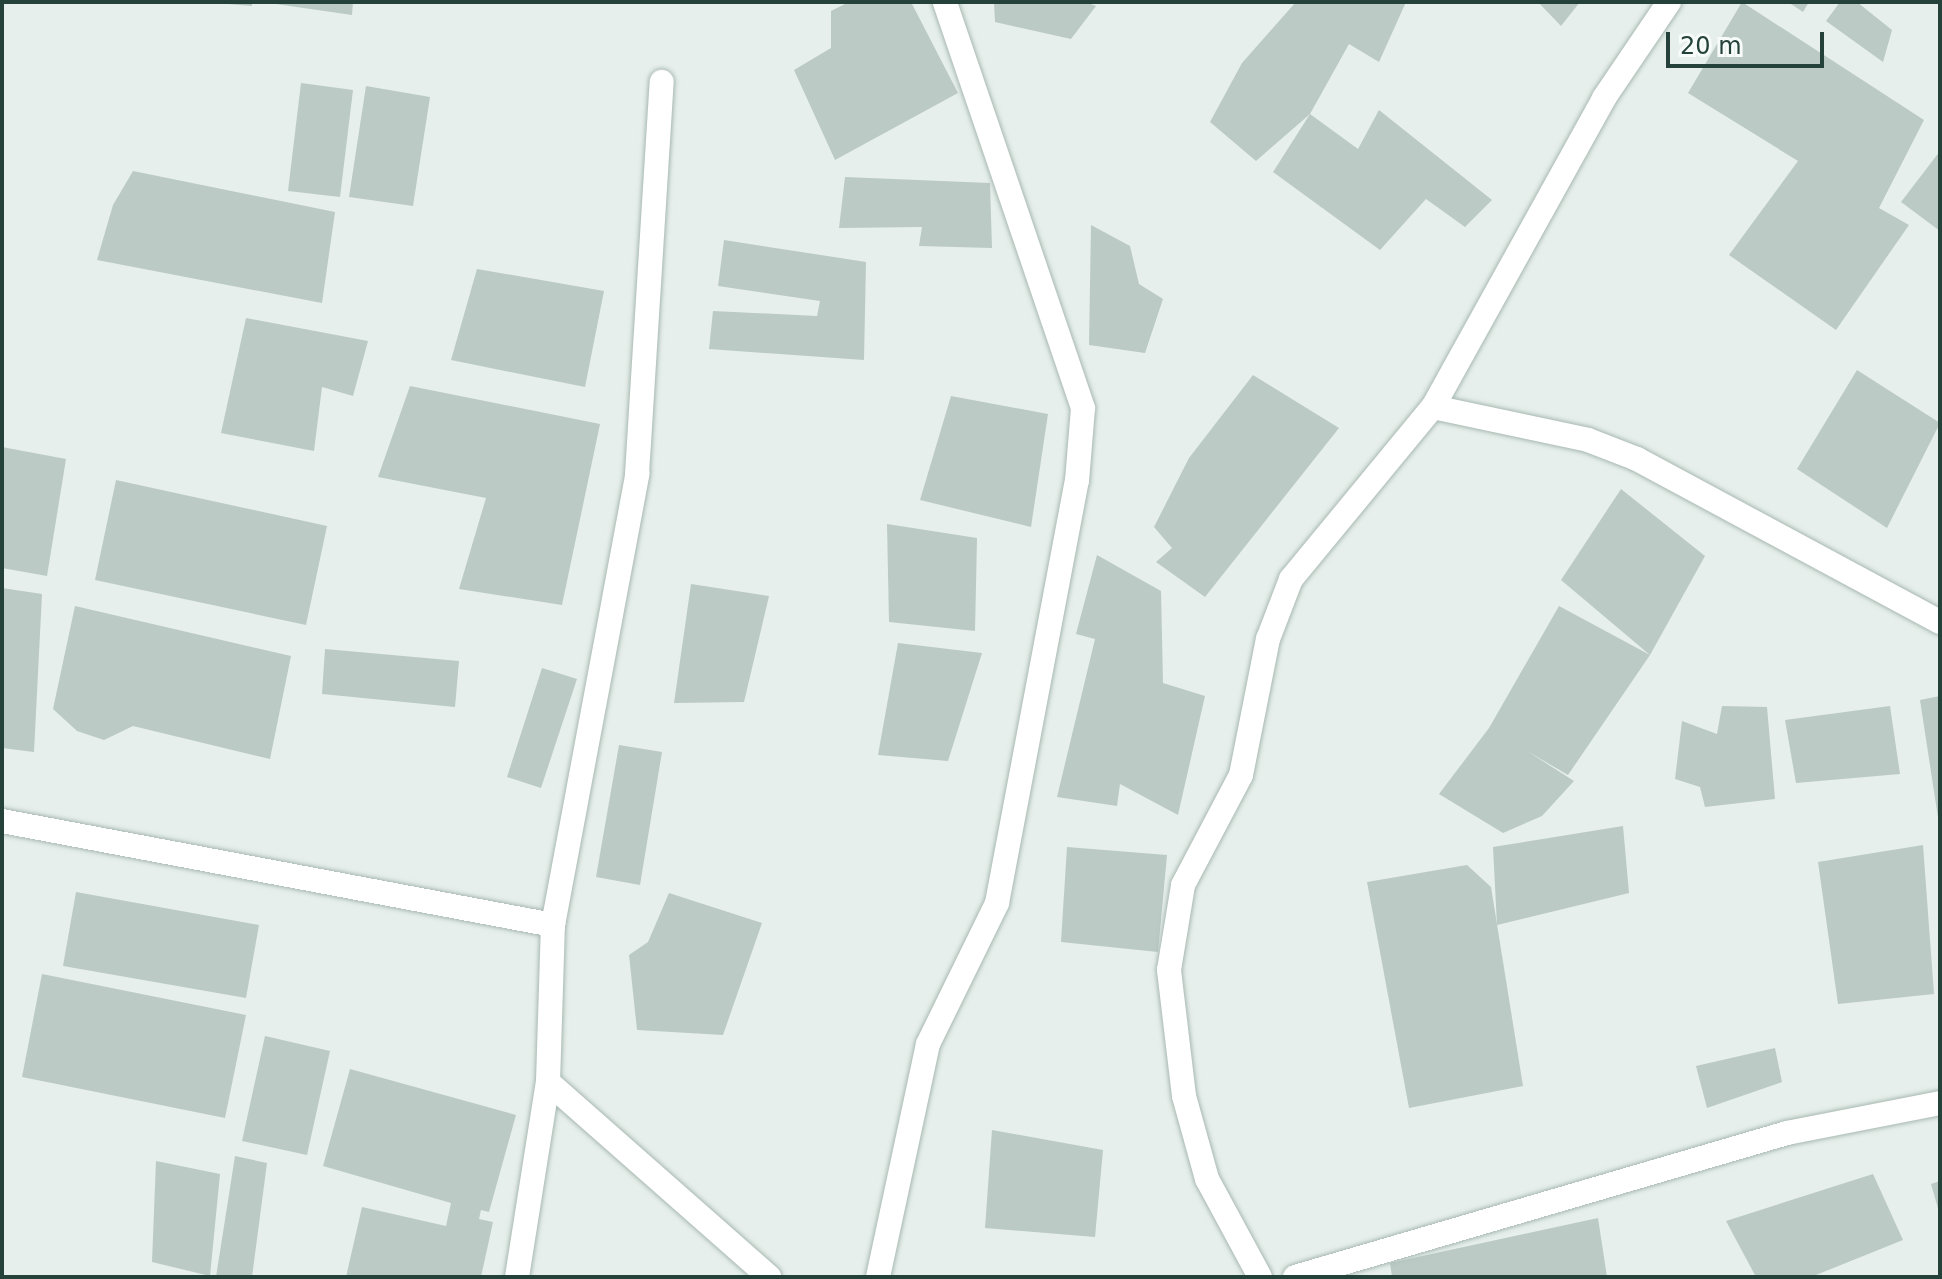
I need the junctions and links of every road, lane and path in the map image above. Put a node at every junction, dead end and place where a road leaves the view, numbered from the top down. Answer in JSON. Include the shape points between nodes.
{"nodes":[{"id":1,"x":945,"y":2,"type":"edge"},
{"id":2,"x":1669,"y":2,"type":"edge"},
{"id":3,"x":662,"y":82,"type":"dead end"},
{"id":4,"x":1433,"y":407,"type":"junction"},
{"id":5,"x":1940,"y":622,"type":"edge"},
{"id":6,"x":2,"y":821,"type":"edge"},
{"id":7,"x":553,"y":925,"type":"junction"},
{"id":8,"x":548,"y":1082,"type":"junction"},
{"id":9,"x":1940,"y":1103,"type":"edge"},
{"id":10,"x":517,"y":1277,"type":"edge"},
{"id":11,"x":769,"y":1277,"type":"edge"},
{"id":12,"x":878,"y":1277,"type":"edge"},
{"id":13,"x":1260,"y":1277,"type":"edge"},
{"id":14,"x":1295,"y":1277,"type":"edge"}],
"edges":[{"from":1,"to":12,"type":"street","via":[[1083,408],[1077,481],[997,903],[928,1044]]},
{"from":2,"to":4,"type":"street","via":[[1604,98]]},
{"from":3,"to":7,"type":"street","via":[[637,474]]},
{"from":4,"to":5,"type":"street","via":[[1588,440],[1637,459]]},
{"from":4,"to":13,"type":"street","via":[[1291,579],[1268,639],[1241,775],[1202,843],[1175,922],[1169,970],[1184,1096],[1207,1179]]},
{"from":6,"to":7,"type":"street"},
{"from":7,"to":8,"type":"street"},
{"from":8,"to":10,"type":"street"},
{"from":8,"to":11,"type":"street"},
{"from":9,"to":14,"type":"street","via":[[1787,1133]]}]}
